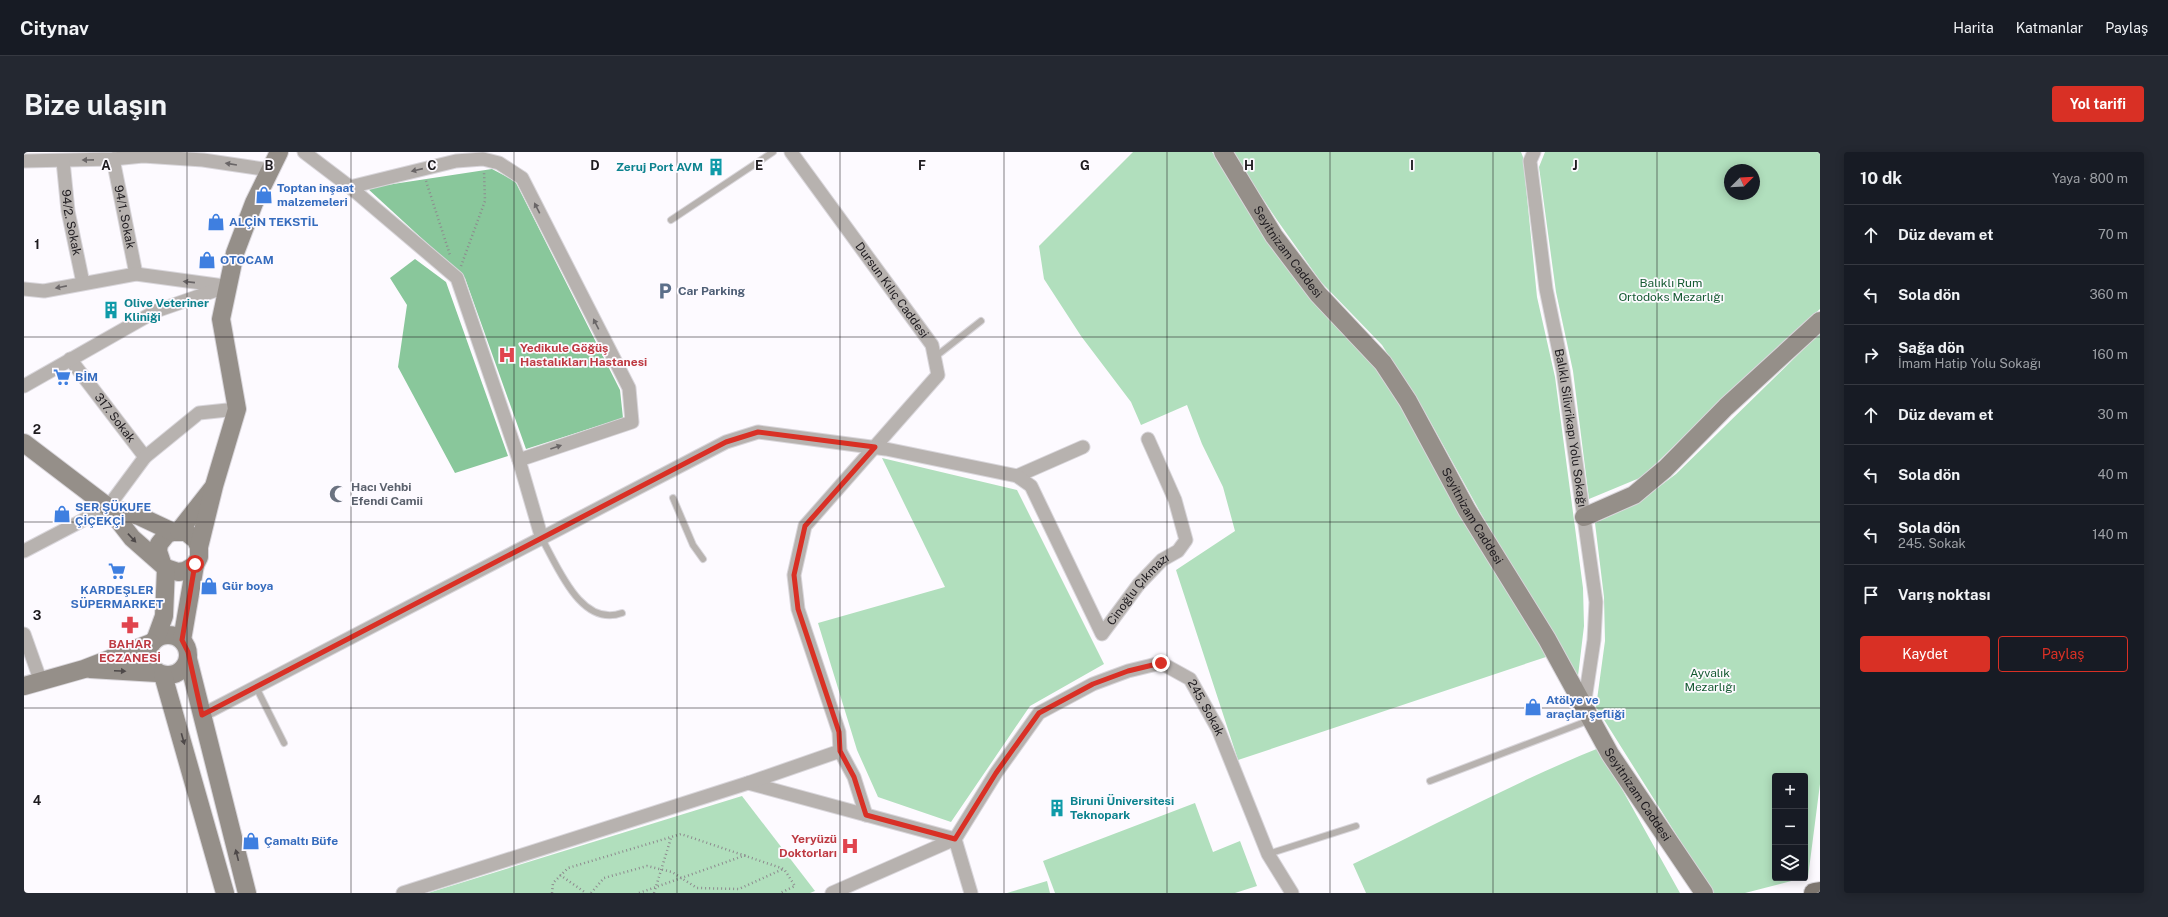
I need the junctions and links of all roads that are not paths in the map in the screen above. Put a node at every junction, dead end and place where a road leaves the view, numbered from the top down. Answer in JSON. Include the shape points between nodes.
{"nodes":[{"id":1,"x":279,"y":152,"type":"edge"},
{"id":2,"x":773,"y":152,"type":"edge"},
{"id":3,"x":791,"y":152,"type":"edge"},
{"id":4,"x":1223,"y":152,"type":"edge"},
{"id":5,"x":1534,"y":152,"type":"edge"},
{"id":6,"x":309,"y":153,"type":"edge"},
{"id":7,"x":144,"y":154,"type":"edge"},
{"id":8,"x":113,"y":160,"type":"junction"},
{"id":9,"x":63,"y":161,"type":"junction"},
{"id":10,"x":24,"y":162,"type":"edge"},
{"id":11,"x":270,"y":170,"type":"junction"},
{"id":12,"x":350,"y":187,"type":"junction"},
{"id":13,"x":671,"y":220,"type":"dead end"},
{"id":14,"x":136,"y":274,"type":"junction"},
{"id":15,"x":83,"y":283,"type":"junction"},
{"id":16,"x":228,"y":286,"type":"junction"},
{"id":17,"x":24,"y":289,"type":"edge"},
{"id":18,"x":982,"y":321,"type":"dead end"},
{"id":19,"x":1820,"y":321,"type":"edge"},
{"id":20,"x":935,"y":357,"type":"junction"},
{"id":21,"x":70,"y":359,"type":"junction"},
{"id":22,"x":24,"y":386,"type":"edge"},
{"id":23,"x":237,"y":409,"type":"junction"},
{"id":24,"x":1148,"y":439,"type":"dead end"},
{"id":25,"x":24,"y":443,"type":"edge"},
{"id":26,"x":875,"y":447,"type":"junction"},
{"id":27,"x":1083,"y":447,"type":"dead end"},
{"id":28,"x":145,"y":457,"type":"junction"},
{"id":29,"x":519,"y":460,"type":"junction"},
{"id":30,"x":1016,"y":476,"type":"junction"},
{"id":31,"x":214,"y":486,"type":"junction"},
{"id":32,"x":673,"y":498,"type":"dead end"},
{"id":33,"x":108,"y":507,"type":"junction"},
{"id":34,"x":1584,"y":517,"type":"junction"},
{"id":35,"x":176,"y":531,"type":"junction"},
{"id":36,"x":542,"y":539,"type":"junction"},
{"id":37,"x":24,"y":551,"type":"edge"},
{"id":38,"x":197,"y":556,"type":"junction"},
{"id":39,"x":703,"y":559,"type":"dead end"},
{"id":40,"x":164,"y":565,"type":"junction"},
{"id":41,"x":622,"y":613,"type":"dead end"},
{"id":42,"x":24,"y":634,"type":"edge"},
{"id":43,"x":182,"y":640,"type":"junction"},
{"id":44,"x":154,"y":641,"type":"junction"},
{"id":45,"x":188,"y":659,"type":"junction"},
{"id":46,"x":84,"y":669,"type":"junction"},
{"id":47,"x":160,"y":674,"type":"junction"},
{"id":48,"x":32,"y":684,"type":"edge"},
{"id":49,"x":256,"y":687,"type":"junction"},
{"id":50,"x":171,"y":699,"type":"junction"},
{"id":51,"x":1588,"y":713,"type":"junction"},
{"id":52,"x":202,"y":715,"type":"junction"},
{"id":53,"x":284,"y":743,"type":"dead end"},
{"id":54,"x":840,"y":751,"type":"junction"},
{"id":55,"x":1430,"y":781,"type":"dead end"},
{"id":56,"x":748,"y":783,"type":"junction"},
{"id":57,"x":866,"y":815,"type":"junction"},
{"id":58,"x":1356,"y":826,"type":"dead end"},
{"id":59,"x":955,"y":839,"type":"junction"},
{"id":60,"x":1268,"y":854,"type":"junction"},
{"id":61,"x":1820,"y":892,"type":"edge"},
{"id":62,"x":225,"y":893,"type":"edge"},
{"id":63,"x":247,"y":893,"type":"edge"},
{"id":64,"x":403,"y":893,"type":"edge"},
{"id":65,"x":832,"y":893,"type":"edge"},
{"id":66,"x":971,"y":893,"type":"edge"},
{"id":67,"x":1292,"y":893,"type":"edge"},
{"id":68,"x":1704,"y":893,"type":"edge"},
{"id":69,"x":1814,"y":893,"type":"edge"}],
"edges":[{"from":1,"to":11,"type":"street"},
{"from":2,"to":13,"type":"lane"},
{"from":3,"to":20,"type":"street","name":"Dursun Kılıç Caddesi","via":[[932,345]]},
{"from":4,"to":51,"type":"street","name":"Seyitnizam Caddesi","via":[[1274,236],[1318,294],[1383,363],[1408,401],[1467,510],[1547,639]]},
{"from":5,"to":34,"type":"street","name":"Balıklı Silivrikapı Yolu Sokağı","via":[[1530,161],[1546,289],[1563,371]]},
{"from":6,"to":12,"type":"street"},
{"from":7,"to":8,"type":"street"},
{"from":11,"to":7,"type":"street","one_way":true},
{"from":8,"to":9,"type":"street","one_way":true},
{"from":8,"to":14,"type":"street","name":"94/1. Sokak"},
{"from":9,"to":10,"type":"street"},
{"from":9,"to":15,"type":"street","name":"94/2. Sokak","via":[[68,211]]},
{"from":11,"to":16,"type":"street","via":[[235,253]]},
{"from":12,"to":29,"type":"street","via":[[457,278]]},
{"from":29,"to":12,"type":"street","one_way":true,"via":[[632,422],[629,388],[522,178],[499,163],[483,159],[456,161]]},
{"from":14,"to":15,"type":"street"},
{"from":16,"to":14,"type":"street","one_way":true},
{"from":15,"to":17,"type":"street","one_way":true,"via":[[44,291]]},
{"from":16,"to":21,"type":"street","via":[[156,311]]},
{"from":16,"to":23,"type":"street","via":[[221,319]]},
{"from":18,"to":20,"type":"lane"},
{"from":19,"to":34,"type":"street","via":[[1639,491]]},
{"from":20,"to":26,"type":"street","name":"Dursun Kılıç Caddesi","via":[[938,375]]},
{"from":21,"to":22,"type":"street"},
{"from":21,"to":28,"type":"street","name":"317. Sokak"},
{"from":23,"to":28,"type":"street","via":[[199,414]]},
{"from":23,"to":31,"type":"street"},
{"from":24,"to":30,"type":"street","name":"Cinoğlu Çıkmazı","via":[[1175,500],[1186,540],[1178,551],[1162,560],[1139,584],[1102,634],[1031,486]]},
{"from":25,"to":33,"type":"street"},
{"from":26,"to":30,"type":"street"},
{"from":26,"to":36,"type":"street","via":[[758,432],[726,442]]},
{"from":26,"to":54,"type":"street","via":[[805,526],[794,575],[798,609],[839,732]]},
{"from":27,"to":30,"type":"street"},
{"from":28,"to":33,"type":"street"},
{"from":29,"to":36,"type":"street"},
{"from":31,"to":35,"type":"street"},
{"from":31,"to":38,"type":"street"},
{"from":32,"to":39,"type":"lane","via":[[693,545]]},
{"from":33,"to":35,"type":"street"},
{"from":33,"to":37,"type":"street"},
{"from":33,"to":40,"type":"street","one_way":true,"via":[[132,538]]},
{"from":34,"to":51,"type":"street","name":"Balıklı Silivrikapı Yolu Sokağı","via":[[1596,602]]},
{"from":35,"to":38,"type":"street","via":[[192,535]]},
{"from":35,"to":40,"type":"street","via":[[167,534],[160,544],[159,557]]},
{"from":36,"to":41,"type":"lane","via":[[583,604],[593,613],[600,615],[614,616]]},
{"from":36,"to":49,"type":"street"},
{"from":38,"to":40,"type":"street","via":[[185,571],[178,572]]},
{"from":38,"to":43,"type":"street"},
{"from":40,"to":44,"type":"street","via":[[164,616]]},
{"from":42,"to":48,"type":"street"},
{"from":43,"to":44,"type":"street","via":[[169,635]]},
{"from":43,"to":45,"type":"street","via":[[186,646]]},
{"from":44,"to":46,"type":"street"},
{"from":44,"to":47,"type":"street","via":[[148,649],[148,662]]},
{"from":45,"to":47,"type":"street","via":[[182,670],[170,676]]},
{"from":45,"to":52,"type":"street"},
{"from":46,"to":47,"type":"street","one_way":true},
{"from":46,"to":48,"type":"street"},
{"from":47,"to":50,"type":"street"},
{"from":49,"to":52,"type":"street"},
{"from":49,"to":53,"type":"lane"},
{"from":50,"to":52,"type":"street","via":[[187,714]]},
{"from":50,"to":62,"type":"street","one_way":true},
{"from":51,"to":55,"type":"lane"},
{"from":51,"to":68,"type":"street","name":"Seyitnizam Caddesi","via":[[1610,754]]},
{"from":63,"to":52,"type":"street","one_way":true},
{"from":54,"to":56,"type":"street"},
{"from":54,"to":57,"type":"street","via":[[854,777]]},
{"from":56,"to":57,"type":"street"},
{"from":56,"to":64,"type":"street"},
{"from":57,"to":59,"type":"street"},
{"from":58,"to":60,"type":"lane"},
{"from":59,"to":60,"type":"street","name":"245. Sokak","via":[[996,773],[1039,713],[1093,684],[1128,671],[1161,663],[1190,679],[1218,729]]},
{"from":59,"to":65,"type":"street"},
{"from":59,"to":66,"type":"street"},
{"from":60,"to":67,"type":"street","name":"245. Sokak"},
{"from":61,"to":69,"type":"main road"}]}
